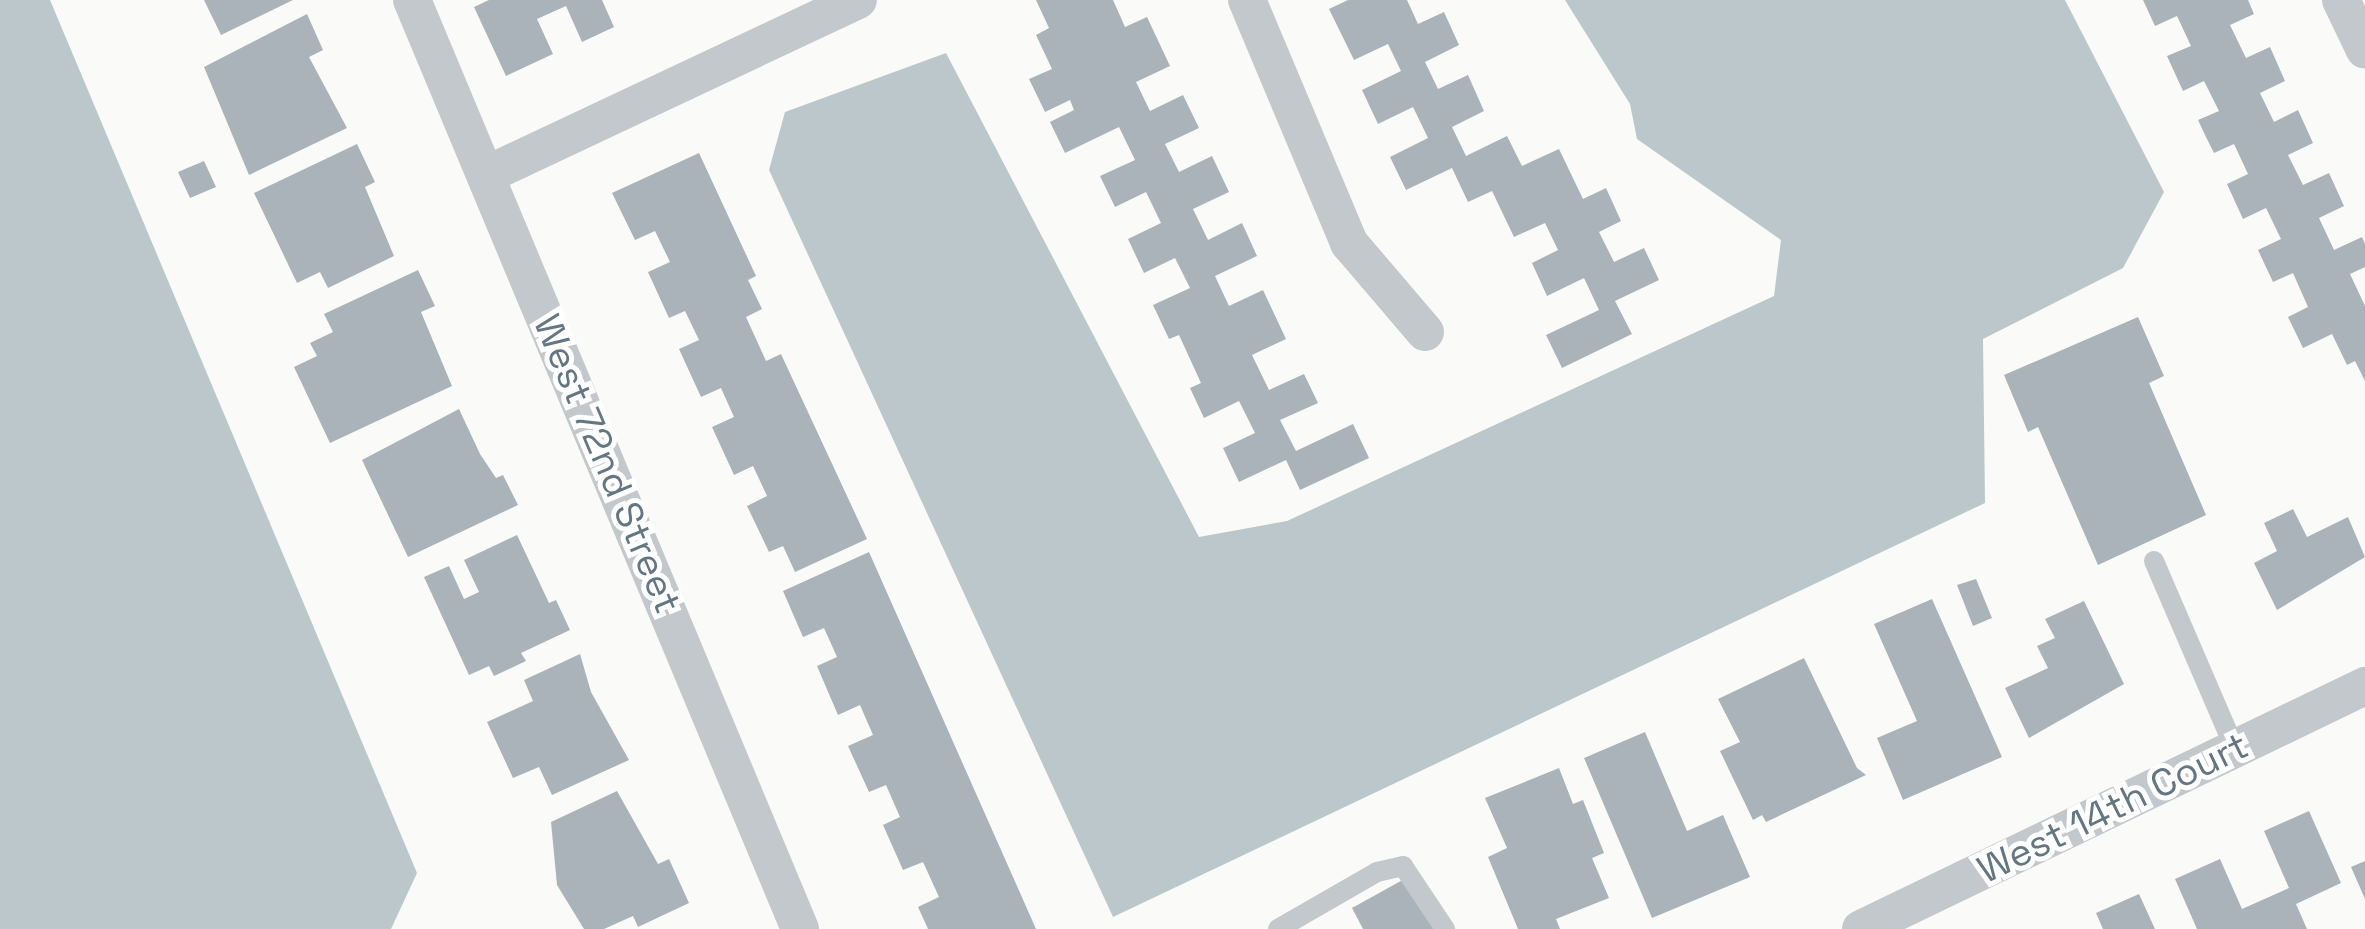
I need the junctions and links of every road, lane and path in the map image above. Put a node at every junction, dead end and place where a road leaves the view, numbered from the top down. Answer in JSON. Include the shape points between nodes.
{"nodes":[{"id":1,"x":412,"y":0,"type":"edge"},
{"id":2,"x":858,"y":0,"type":"edge"},
{"id":3,"x":1247,"y":0,"type":"edge"},
{"id":4,"x":2341,"y":0,"type":"edge"},
{"id":5,"x":2365,"y":50,"type":"edge"},
{"id":6,"x":486,"y":175,"type":"junction"},
{"id":7,"x":1425,"y":332,"type":"dead end"},
{"id":8,"x":2154,"y":561,"type":"dead end"},
{"id":9,"x":2365,"y":686,"type":"edge"},
{"id":10,"x":2235,"y":749,"type":"junction"},
{"id":11,"x":800,"y":929,"type":"edge"},
{"id":12,"x":1278,"y":929,"type":"edge"},
{"id":13,"x":1445,"y":929,"type":"edge"},
{"id":14,"x":1861,"y":929,"type":"edge"}],
"edges":[{"from":1,"to":6,"type":"street","name":"West 72nd Street"},
{"from":2,"to":6,"type":"street"},
{"from":3,"to":7,"type":"street","via":[[1349,242]]},
{"from":4,"to":5,"type":"street"},
{"from":6,"to":11,"type":"street","name":"West 72nd Street"},
{"from":8,"to":10,"type":"lane"},
{"from":9,"to":10,"type":"street","name":"West 14th Court"},
{"from":10,"to":14,"type":"street","name":"West 14th Court"},
{"from":12,"to":13,"type":"lane","via":[[1378,872],[1403,866]]}]}
